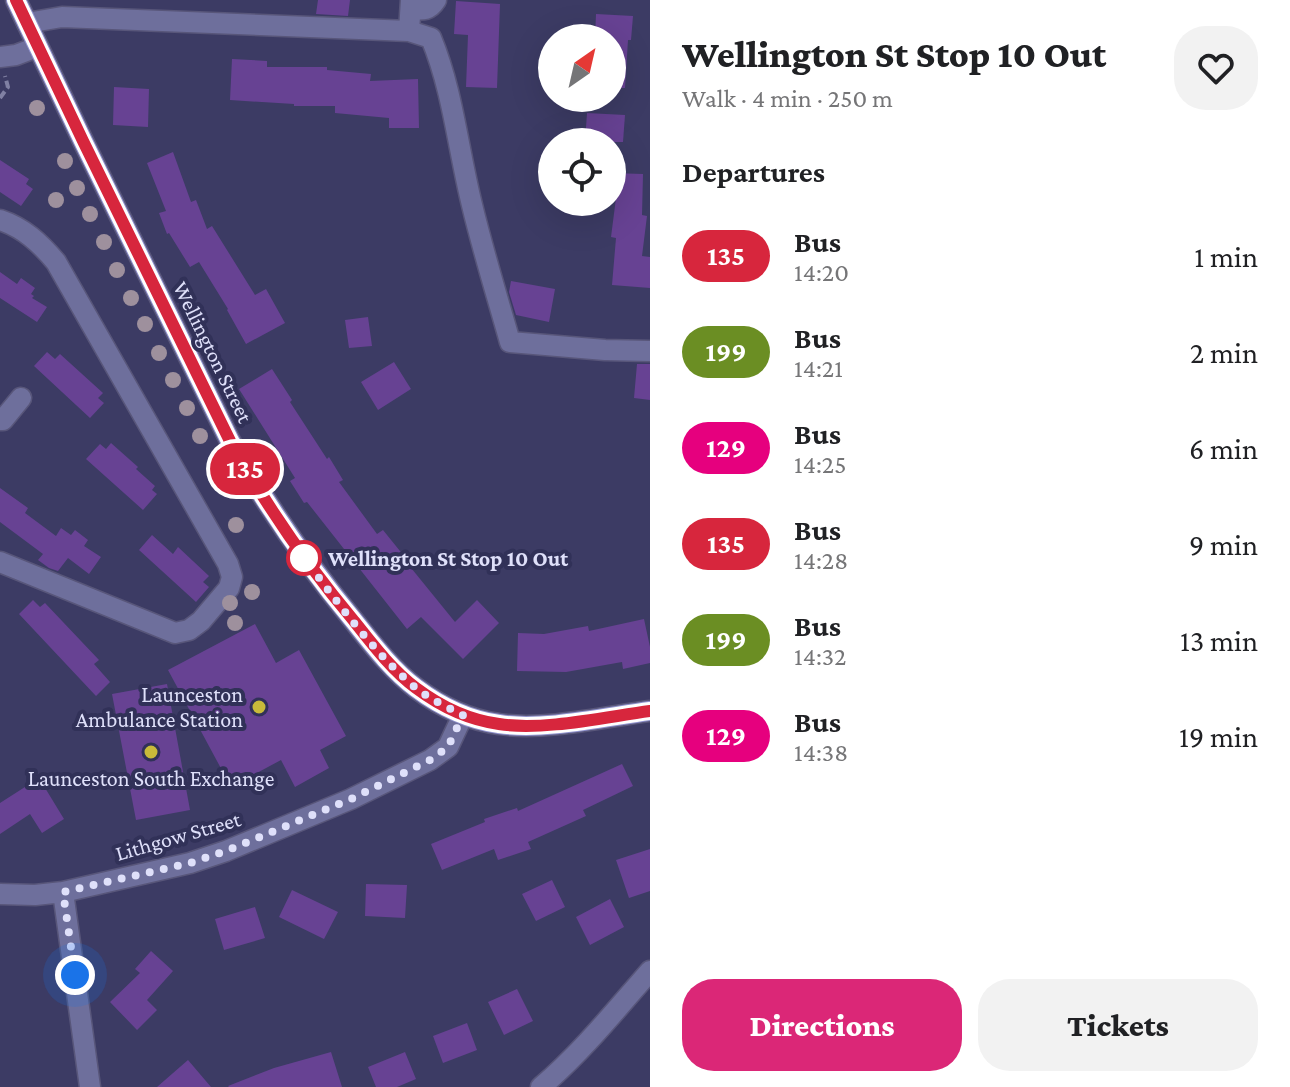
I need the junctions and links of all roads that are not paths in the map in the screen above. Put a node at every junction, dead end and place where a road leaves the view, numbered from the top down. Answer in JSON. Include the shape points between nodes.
{"nodes":[{"id":1,"x":16,"y":0,"type":"edge"},
{"id":2,"x":436,"y":0,"type":"edge"},
{"id":3,"x":411,"y":4,"type":"edge"},
{"id":4,"x":27,"y":23,"type":"junction"},
{"id":5,"x":409,"y":31,"type":"junction"},
{"id":6,"x":37,"y":47,"type":"junction"},
{"id":7,"x":2,"y":66,"type":"edge"},
{"id":8,"x":0,"y":220,"type":"edge"},
{"id":9,"x":650,"y":351,"type":"edge"},
{"id":10,"x":21,"y":398,"type":"dead end"},
{"id":11,"x":0,"y":420,"type":"edge"},
{"id":12,"x":0,"y":562,"type":"edge"},
{"id":13,"x":650,"y":711,"type":"edge"},
{"id":14,"x":463,"y":715,"type":"junction"},
{"id":15,"x":63,"y":892,"type":"junction"},
{"id":16,"x":0,"y":894,"type":"edge"},
{"id":17,"x":650,"y":971,"type":"edge"},
{"id":18,"x":90,"y":1087,"type":"edge"},
{"id":19,"x":541,"y":1087,"type":"edge"}],
"edges":[{"from":1,"to":4,"type":"main road","name":"Wellington Street"},
{"from":2,"to":3,"type":"street","via":[[424,11]]},
{"from":3,"to":5,"type":"street"},
{"from":4,"to":5,"type":"street","via":[[62,17]]},
{"from":4,"to":6,"type":"main road","name":"Wellington Street"},
{"from":5,"to":9,"type":"street","via":[[431,38],[440,59],[471,205],[510,342]]},
{"from":6,"to":7,"type":"street"},
{"from":6,"to":14,"type":"main road","name":"Wellington Street","via":[[251,479],[310,566],[382,655],[418,690]]},
{"from":8,"to":12,"type":"street","via":[[29,234],[56,262],[232,577],[201,621],[175,633]]},
{"from":10,"to":11,"type":"street"},
{"from":13,"to":14,"type":"main road","name":"Wellington Street","via":[[538,726]]},
{"from":14,"to":15,"type":"street","name":"Lithgow Street","via":[[448,747],[351,799],[190,863]]},
{"from":15,"to":16,"type":"street","name":"Lithgow Street"},
{"from":15,"to":18,"type":"street"},
{"from":17,"to":19,"type":"street"}]}
